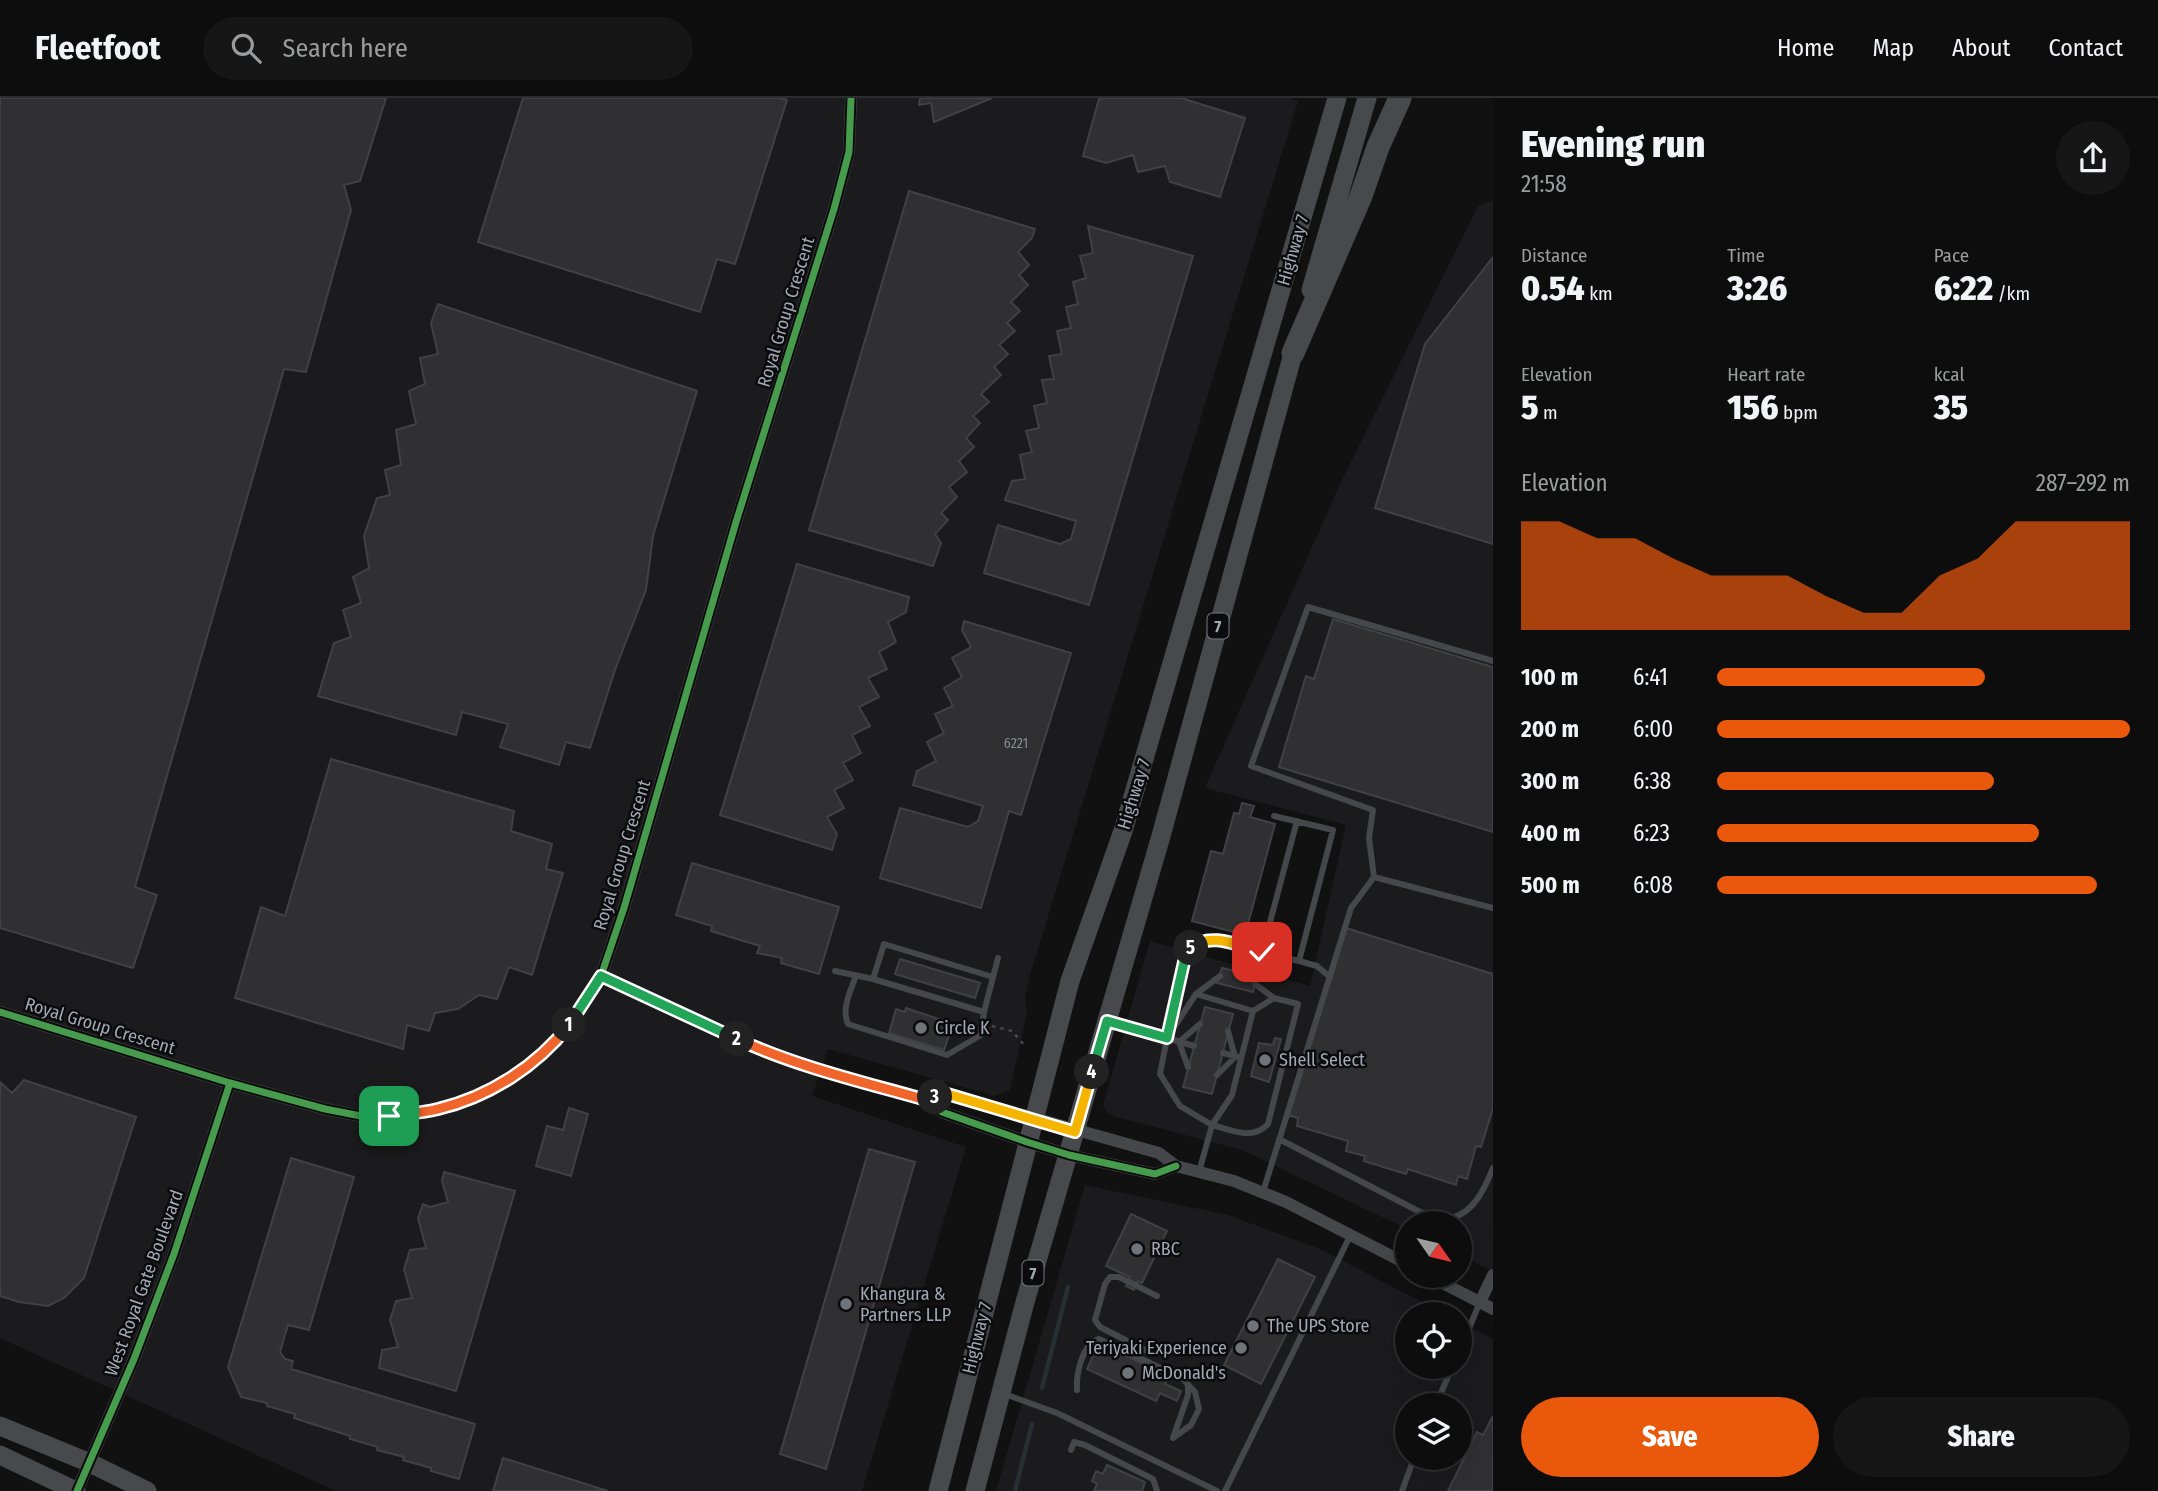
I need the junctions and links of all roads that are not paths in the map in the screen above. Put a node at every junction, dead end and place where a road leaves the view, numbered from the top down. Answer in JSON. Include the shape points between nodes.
{"nodes":[{"id":1,"x":851,"y":98,"type":"edge"},
{"id":2,"x":1337,"y":98,"type":"edge"},
{"id":3,"x":1367,"y":98,"type":"edge"},
{"id":4,"x":1400,"y":98,"type":"edge"},
{"id":5,"x":1293,"y":353,"type":"junction"},
{"id":6,"x":1493,"y":661,"type":"edge"},
{"id":7,"x":1274,"y":816,"type":"dead end"},
{"id":8,"x":1297,"y":821,"type":"junction"},
{"id":9,"x":1374,"y":877,"type":"junction"},
{"id":10,"x":1493,"y":908,"type":"edge"},
{"id":11,"x":1262,"y":952,"type":"junction"},
{"id":12,"x":919,"y":954,"type":"junction"},
{"id":13,"x":998,"y":958,"type":"dead end"},
{"id":14,"x":936,"y":960,"type":"junction"},
{"id":15,"x":1299,"y":961,"type":"junction"},
{"id":16,"x":916,"y":964,"type":"dead end"},
{"id":17,"x":952,"y":964,"type":"junction"},
{"id":18,"x":933,"y":969,"type":"dead end"},
{"id":19,"x":969,"y":970,"type":"junction"},
{"id":20,"x":835,"y":971,"type":"dead end"},
{"id":21,"x":949,"y":974,"type":"dead end"},
{"id":22,"x":856,"y":975,"type":"junction"},
{"id":23,"x":1220,"y":975,"type":"dead end"},
{"id":24,"x":601,"y":976,"type":"junction"},
{"id":25,"x":993,"y":977,"type":"junction"},
{"id":26,"x":1329,"y":977,"type":"junction"},
{"id":27,"x":873,"y":979,"type":"junction"},
{"id":28,"x":911,"y":979,"type":"dead end"},
{"id":29,"x":966,"y":979,"type":"dead end"},
{"id":30,"x":928,"y":984,"type":"dead end"},
{"id":31,"x":1255,"y":984,"type":"dead end"},
{"id":32,"x":908,"y":989,"type":"junction"},
{"id":33,"x":945,"y":989,"type":"dead end"},
{"id":34,"x":925,"y":994,"type":"junction"},
{"id":35,"x":962,"y":994,"type":"dead end"},
{"id":36,"x":1196,"y":994,"type":"junction"},
{"id":37,"x":1274,"y":998,"type":"junction"},
{"id":38,"x":941,"y":999,"type":"junction"},
{"id":39,"x":959,"y":1004,"type":"junction"},
{"id":40,"x":1253,"y":1011,"type":"junction"},
{"id":41,"x":0,"y":1012,"type":"edge"},
{"id":42,"x":984,"y":1012,"type":"junction"},
{"id":43,"x":1107,"y":1021,"type":"junction"},
{"id":44,"x":1200,"y":1024,"type":"dead end"},
{"id":45,"x":1228,"y":1031,"type":"dead end"},
{"id":46,"x":1167,"y":1038,"type":"junction"},
{"id":47,"x":1179,"y":1042,"type":"junction"},
{"id":48,"x":1194,"y":1046,"type":"dead end"},
{"id":49,"x":1223,"y":1053,"type":"dead end"},
{"id":50,"x":1238,"y":1057,"type":"junction"},
{"id":51,"x":1188,"y":1067,"type":"dead end"},
{"id":52,"x":1217,"y":1075,"type":"dead end"},
{"id":53,"x":230,"y":1083,"type":"junction"},
{"id":54,"x":926,"y":1100,"type":"junction"},
{"id":55,"x":1034,"y":1118,"type":"junction"},
{"id":56,"x":1212,"y":1125,"type":"junction"},
{"id":57,"x":1075,"y":1132,"type":"junction"},
{"id":58,"x":1279,"y":1139,"type":"junction"},
{"id":59,"x":1027,"y":1142,"type":"junction"},
{"id":60,"x":1069,"y":1155,"type":"junction"},
{"id":61,"x":1176,"y":1166,"type":"junction"},
{"id":62,"x":1493,"y":1168,"type":"edge"},
{"id":63,"x":1199,"y":1172,"type":"junction"},
{"id":64,"x":1263,"y":1192,"type":"junction"},
{"id":65,"x":1351,"y":1234,"type":"junction"},
{"id":66,"x":1395,"y":1258,"type":"edge"},
{"id":67,"x":1493,"y":1275,"type":"edge"},
{"id":68,"x":1452,"y":1288,"type":"edge"},
{"id":69,"x":1157,"y":1296,"type":"dead end"},
{"id":70,"x":1480,"y":1303,"type":"junction"},
{"id":71,"x":1493,"y":1309,"type":"edge"},
{"id":72,"x":1472,"y":1322,"type":"edge"},
{"id":73,"x":1158,"y":1345,"type":"dead end"},
{"id":74,"x":1188,"y":1385,"type":"junction"},
{"id":75,"x":1077,"y":1390,"type":"dead end"},
{"id":76,"x":1001,"y":1393,"type":"junction"},
{"id":77,"x":0,"y":1426,"type":"edge"},
{"id":78,"x":1072,"y":1450,"type":"dead end"},
{"id":79,"x":0,"y":1455,"type":"edge"},
{"id":80,"x":90,"y":1463,"type":"junction"},
{"id":81,"x":1410,"y":1470,"type":"edge"},
{"id":82,"x":76,"y":1491,"type":"edge"},
{"id":83,"x":147,"y":1491,"type":"edge"},
{"id":84,"x":938,"y":1491,"type":"edge"},
{"id":85,"x":975,"y":1491,"type":"edge"},
{"id":86,"x":1157,"y":1491,"type":"edge"},
{"id":87,"x":1217,"y":1491,"type":"edge"},
{"id":88,"x":1225,"y":1491,"type":"edge"},
{"id":89,"x":1402,"y":1491,"type":"edge"}],
"edges":[{"from":1,"to":24,"type":"street","name":"Royal Group Crescent","via":[[849,152],[834,209]]},
{"from":2,"to":55,"type":"main road","name":"Highway 7","number":"7","via":[[1123,831],[1070,981]]},
{"from":3,"to":5,"type":"main road","name":"Highway 7","number":"7"},
{"from":4,"to":5,"type":"highway"},
{"from":5,"to":43,"type":"main road","name":"Highway 7","number":"7"},
{"from":6,"to":9,"type":"lane","via":[[1308,607],[1251,766],[1373,810],[1369,838]]},
{"from":7,"to":8,"type":"lane"},
{"from":8,"to":11,"type":"lane"},
{"from":8,"to":15,"type":"lane","via":[[1333,830]]},
{"from":9,"to":10,"type":"lane"},
{"from":9,"to":26,"type":"lane","via":[[1351,908]]},
{"from":11,"to":15,"type":"lane"},
{"from":11,"to":46,"type":"lane","via":[[1215,940],[1192,947],[1184,962]]},
{"from":12,"to":14,"type":"lane"},
{"from":12,"to":16,"type":"lane"},
{"from":12,"to":27,"type":"lane","via":[[884,944]]},
{"from":13,"to":25,"type":"lane"},
{"from":14,"to":17,"type":"lane"},
{"from":14,"to":18,"type":"lane"},
{"from":15,"to":26,"type":"lane","via":[[1317,966]]},
{"from":17,"to":19,"type":"lane"},
{"from":17,"to":21,"type":"lane"},
{"from":19,"to":25,"type":"lane"},
{"from":19,"to":29,"type":"lane"},
{"from":20,"to":22,"type":"lane"},
{"from":22,"to":27,"type":"lane"},
{"from":22,"to":42,"type":"lane","via":[[846,1006],[848,1024],[947,1055],[981,1035]]},
{"from":23,"to":36,"type":"lane"},
{"from":24,"to":53,"type":"street","name":"Royal Group Crescent","via":[[557,1040],[527,1067],[480,1095],[438,1109],[361,1116]]},
{"from":24,"to":54,"type":"street","via":[[756,1048]]},
{"from":25,"to":42,"type":"lane"},
{"from":26,"to":58,"type":"lane"},
{"from":27,"to":32,"type":"lane"},
{"from":28,"to":32,"type":"lane"},
{"from":30,"to":34,"type":"lane"},
{"from":31,"to":37,"type":"lane"},
{"from":32,"to":34,"type":"lane"},
{"from":33,"to":38,"type":"lane"},
{"from":34,"to":38,"type":"lane"},
{"from":35,"to":39,"type":"lane"},
{"from":36,"to":40,"type":"lane"},
{"from":36,"to":46,"type":"lane"},
{"from":37,"to":40,"type":"lane"},
{"from":37,"to":56,"type":"lane","via":[[1298,1004],[1268,1124],[1253,1134]]},
{"from":38,"to":39,"type":"lane"},
{"from":39,"to":42,"type":"lane"},
{"from":40,"to":50,"type":"lane"},
{"from":41,"to":53,"type":"street","name":"Royal Group Crescent"},
{"from":43,"to":46,"type":"lane"},
{"from":43,"to":57,"type":"main road","name":"Highway 7","number":"7"},
{"from":44,"to":47,"type":"lane"},
{"from":45,"to":50,"type":"lane"},
{"from":46,"to":47,"type":"lane"},
{"from":46,"to":56,"type":"lane","via":[[1160,1074],[1180,1106]]},
{"from":47,"to":48,"type":"lane"},
{"from":47,"to":51,"type":"lane"},
{"from":49,"to":50,"type":"lane"},
{"from":50,"to":52,"type":"lane"},
{"from":50,"to":56,"type":"lane","via":[[1232,1095]]},
{"from":53,"to":80,"type":"street","name":"West Royal Gate Boulevard","via":[[174,1254]]},
{"from":54,"to":55,"type":"street","via":[[944,1093]]},
{"from":54,"to":59,"type":"street","via":[[942,1112]]},
{"from":55,"to":57,"type":"street"},
{"from":55,"to":59,"type":"main road","name":"Highway 7","number":"7"},
{"from":56,"to":63,"type":"lane"},
{"from":57,"to":60,"type":"main road","name":"Highway 7","number":"7"},
{"from":57,"to":61,"type":"street","via":[[1159,1153]]},
{"from":58,"to":62,"type":"lane","via":[[1420,1212],[1446,1219],[1462,1215],[1477,1199]]},
{"from":58,"to":64,"type":"lane"},
{"from":59,"to":60,"type":"street"},
{"from":59,"to":84,"type":"main road","name":"Highway 7","number":"7"},
{"from":60,"to":61,"type":"street","via":[[1155,1174]]},
{"from":60,"to":76,"type":"main road","name":"Highway 7","number":"7"},
{"from":61,"to":63,"type":"street"},
{"from":63,"to":64,"type":"street"},
{"from":64,"to":65,"type":"street"},
{"from":65,"to":66,"type":"street"},
{"from":65,"to":88,"type":"lane"},
{"from":67,"to":70,"type":"street"},
{"from":68,"to":70,"type":"street"},
{"from":69,"to":73,"type":"lane","via":[[1110,1277],[1095,1321],[1145,1350]]},
{"from":70,"to":71,"type":"street"},
{"from":70,"to":72,"type":"lane"},
{"from":74,"to":74,"type":"lane","via":[[1199,1409],[1191,1425],[1173,1438]]},
{"from":74,"to":75,"type":"lane","via":[[1099,1339],[1086,1349]]},
{"from":76,"to":85,"type":"main road","name":"Highway 7","number":"7"},
{"from":76,"to":87,"type":"lane","via":[[1057,1413]]},
{"from":77,"to":80,"type":"main road"},
{"from":78,"to":86,"type":"lane","via":[[1074,1442],[1085,1445],[1153,1479]]},
{"from":79,"to":82,"type":"main road"},
{"from":80,"to":82,"type":"street","name":"West Royal Gate Boulevard"},
{"from":80,"to":83,"type":"main road"},
{"from":81,"to":89,"type":"lane"}]}
